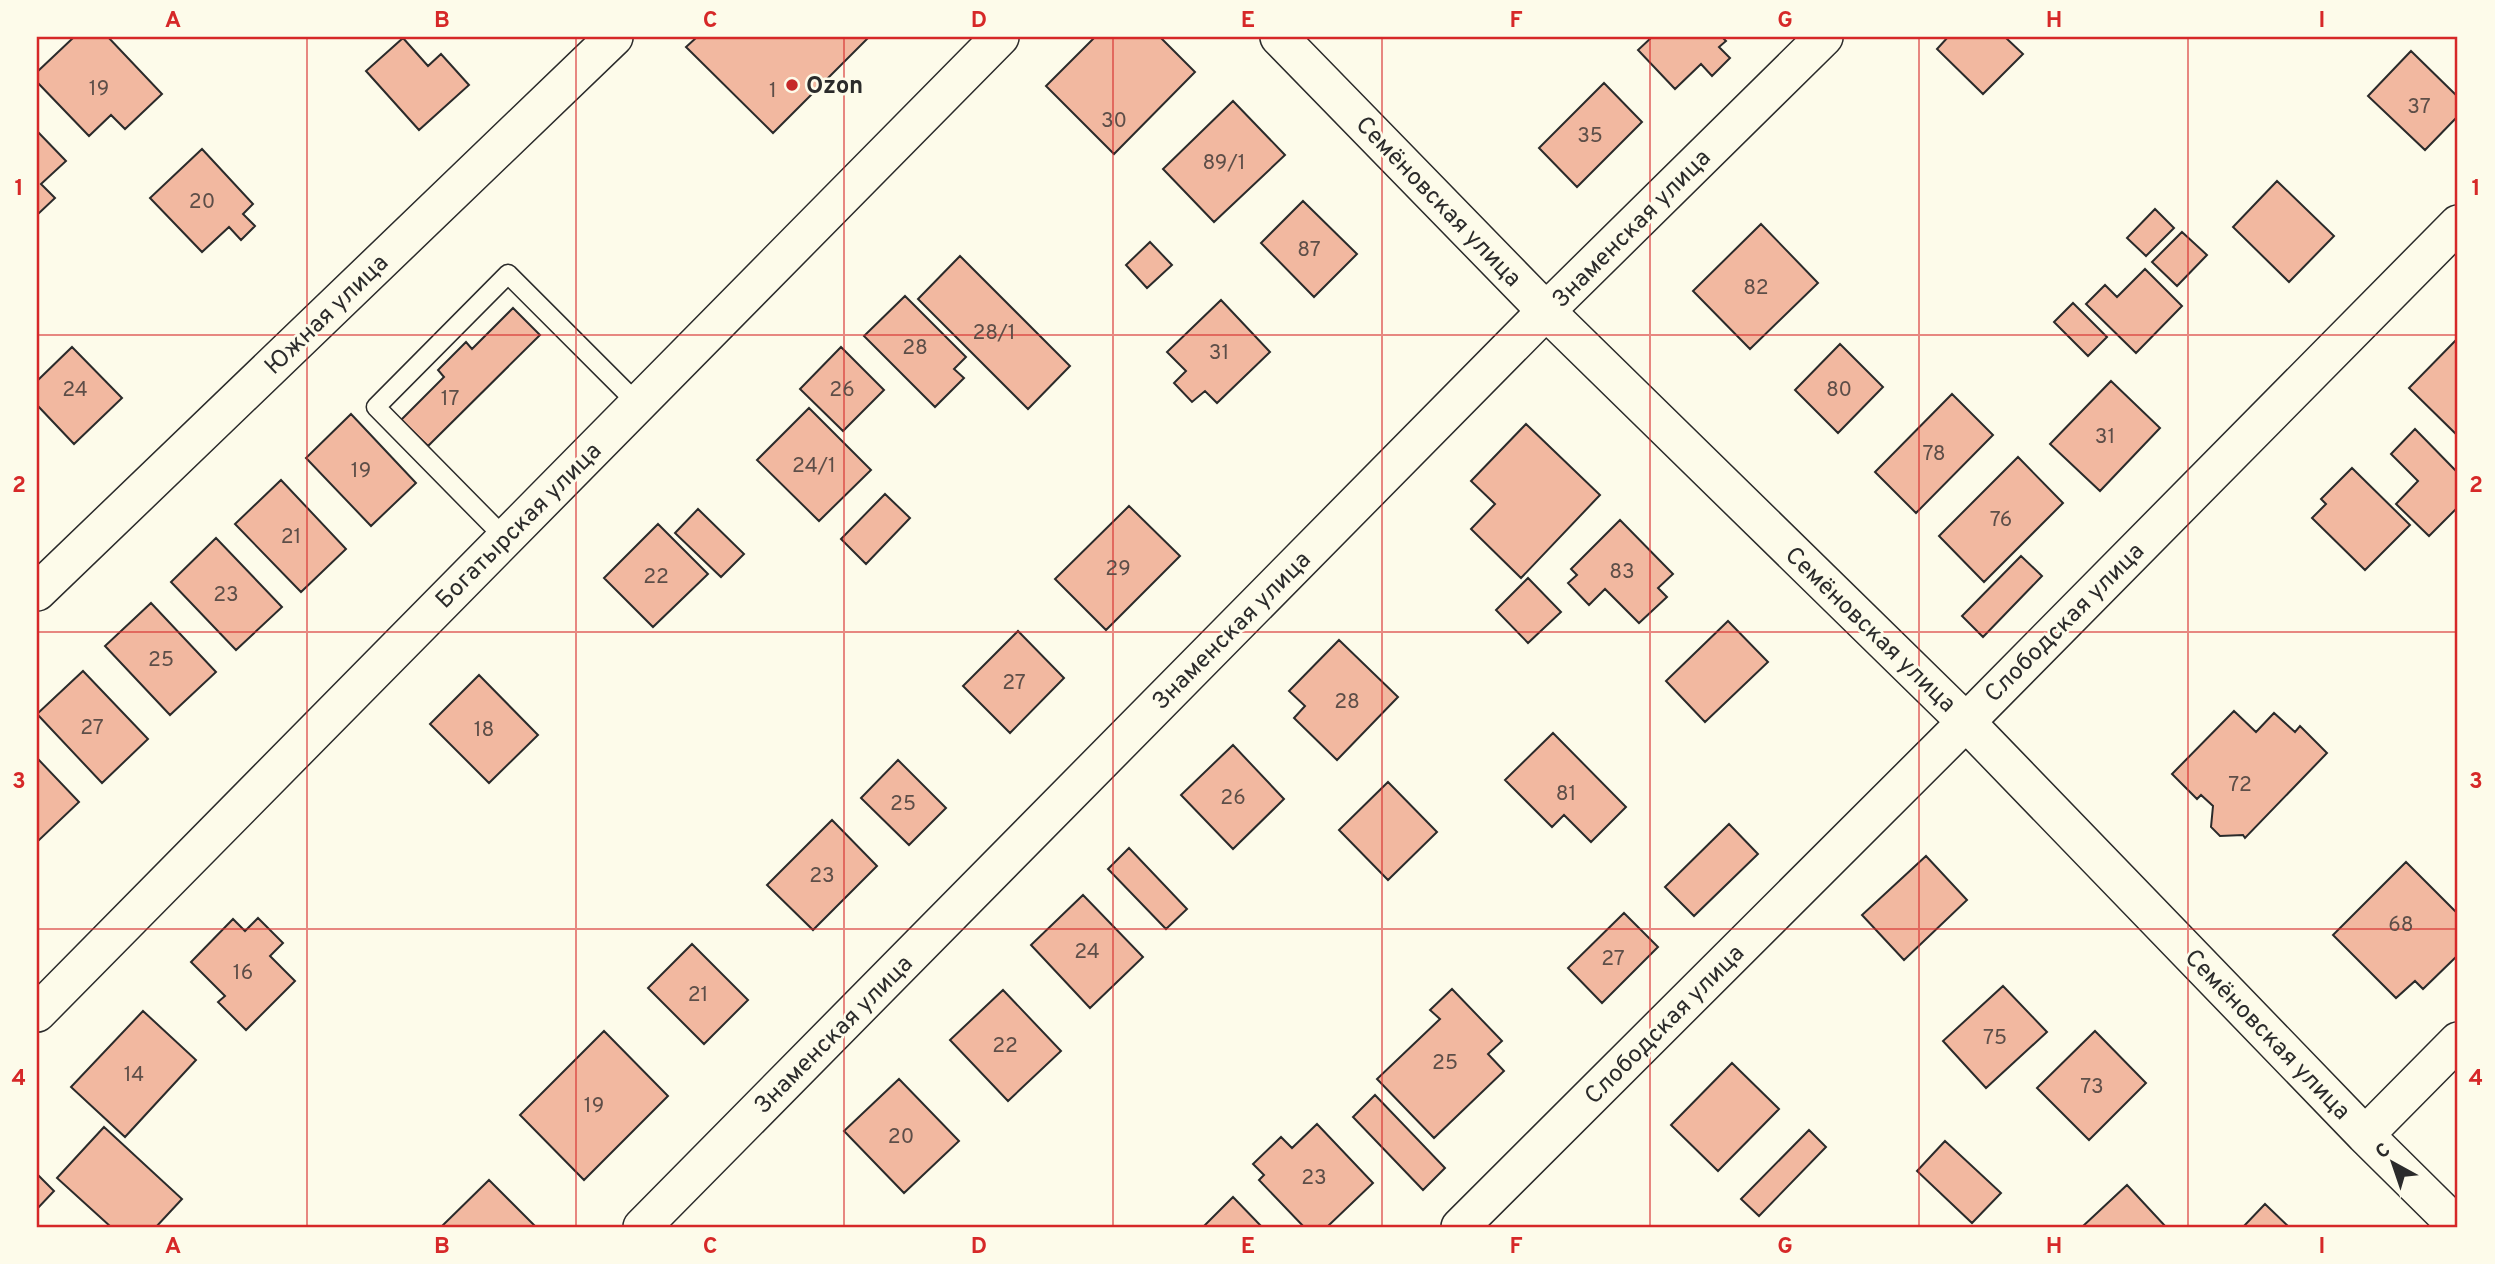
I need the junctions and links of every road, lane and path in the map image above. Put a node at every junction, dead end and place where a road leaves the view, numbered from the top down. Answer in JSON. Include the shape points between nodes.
{"nodes":[{"id":1,"x":614,"y":37,"type":"edge"},
{"id":2,"x":1000,"y":37,"type":"edge"},
{"id":3,"x":1279,"y":37,"type":"edge"},
{"id":4,"x":1824,"y":37,"type":"edge"},
{"id":5,"x":2458,"y":224,"type":"edge"},
{"id":6,"x":1546,"y":311,"type":"junction"},
{"id":7,"x":638,"y":404,"type":"junction"},
{"id":8,"x":505,"y":538,"type":"junction"},
{"id":9,"x":37,"y":592,"type":"edge"},
{"id":10,"x":1966,"y":722,"type":"junction"},
{"id":11,"x":37,"y":1013,"type":"edge"},
{"id":12,"x":2458,"y":1041,"type":"edge"},
{"id":13,"x":2365,"y":1135,"type":"junction"},
{"id":14,"x":642,"y":1227,"type":"edge"},
{"id":15,"x":1460,"y":1227,"type":"edge"},
{"id":16,"x":2458,"y":1227,"type":"edge"}],
"edges":[{"from":1,"to":9,"type":"street","name":"Южная улица"},
{"from":2,"to":7,"type":"street","name":"Богатырская улица"},
{"from":3,"to":6,"type":"street","name":"Семёновская улица"},
{"from":4,"to":6,"type":"street","name":"Знаменская улица"},
{"from":5,"to":10,"type":"street","name":"Слободская улица"},
{"from":6,"to":10,"type":"street","name":"Семёновская улица"},
{"from":6,"to":14,"type":"street","name":"Знаменская улица"},
{"from":7,"to":8,"type":"street","name":"Богатырская улица"},
{"from":7,"to":8,"type":"lane","via":[[508,274],[498,284],[376,407]]},
{"from":8,"to":11,"type":"street","name":"Богатырская улица"},
{"from":10,"to":13,"type":"street","name":"Семёновская улица"},
{"from":10,"to":15,"type":"street","name":"Слободская улица"},
{"from":12,"to":13,"type":"street"},
{"from":13,"to":16,"type":"street","name":"Семёновская улица"}]}
